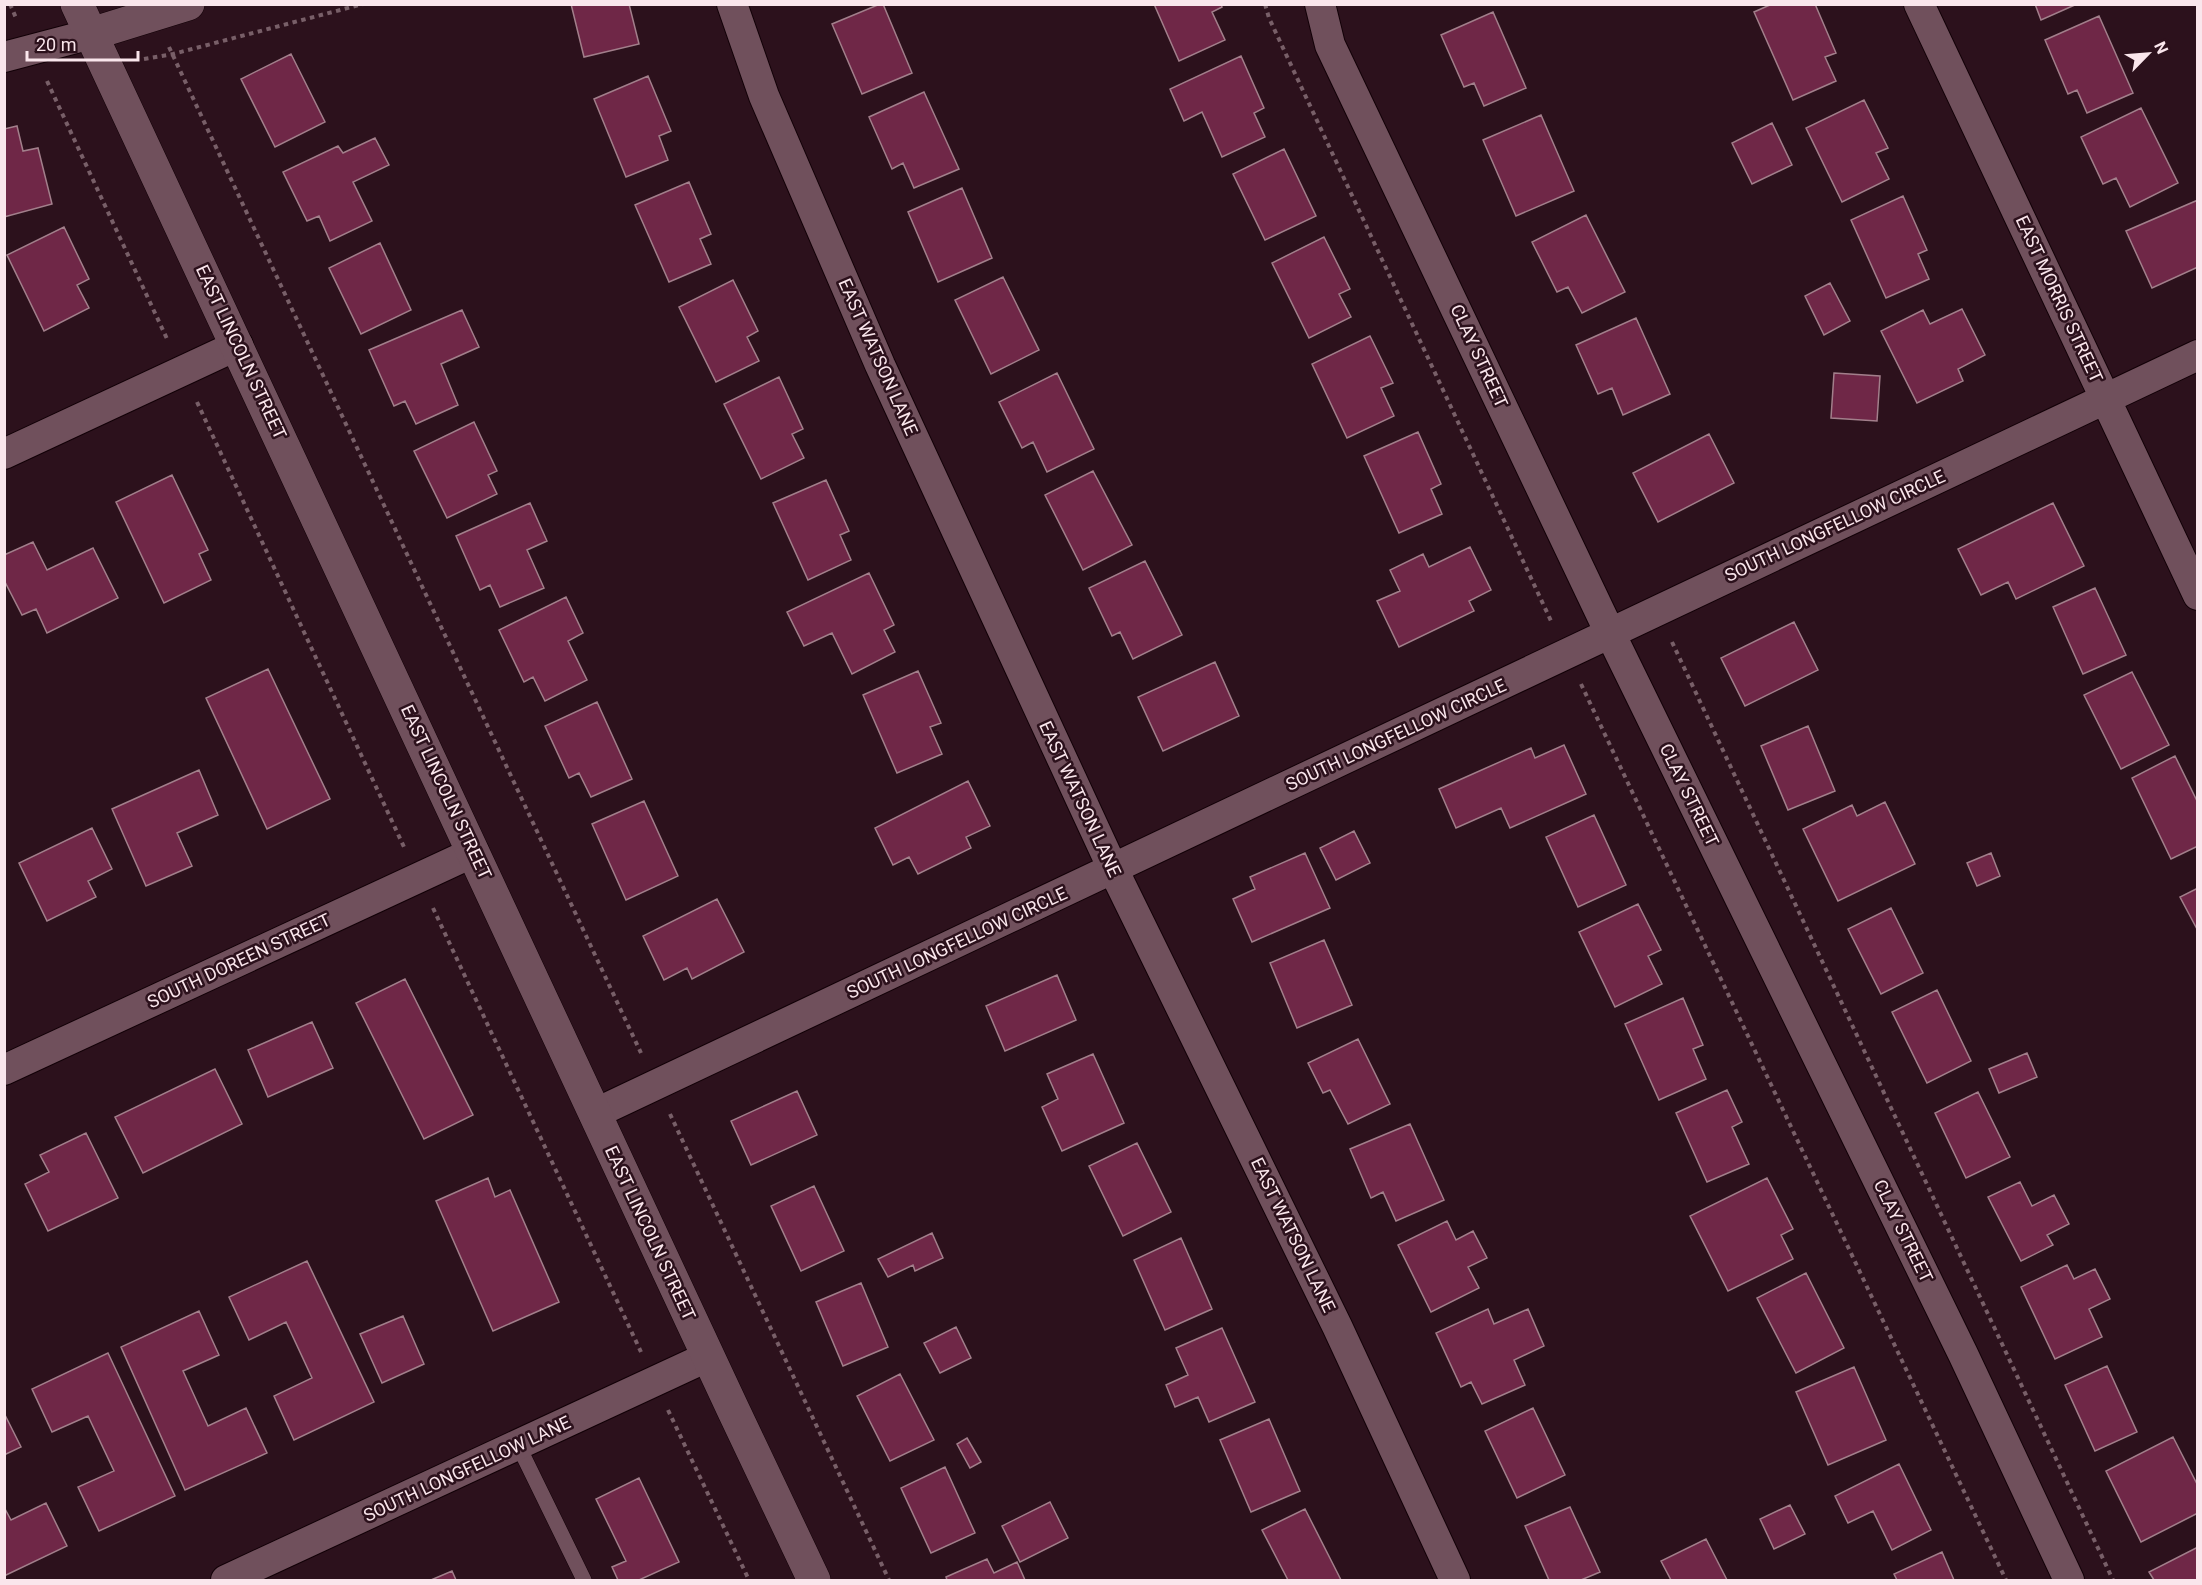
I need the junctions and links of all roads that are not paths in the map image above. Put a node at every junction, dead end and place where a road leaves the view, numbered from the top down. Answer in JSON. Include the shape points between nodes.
{"nodes":[{"id":1,"x":77,"y":4,"type":"edge"},
{"id":2,"x":188,"y":4,"type":"edge"},
{"id":3,"x":732,"y":4,"type":"edge"},
{"id":4,"x":1320,"y":4,"type":"edge"},
{"id":5,"x":1919,"y":4,"type":"edge"},
{"id":6,"x":91,"y":33,"type":"junction"},
{"id":7,"x":18,"y":53,"type":"edge"},
{"id":8,"x":238,"y":345,"type":"junction"},
{"id":9,"x":2198,"y":355,"type":"edge"},
{"id":10,"x":2105,"y":398,"type":"junction"},
{"id":11,"x":4,"y":454,"type":"edge"},
{"id":12,"x":2198,"y":595,"type":"edge"},
{"id":13,"x":1610,"y":633,"type":"junction"},
{"id":14,"x":474,"y":852,"type":"junction"},
{"id":15,"x":1113,"y":869,"type":"junction"},
{"id":16,"x":4,"y":1070,"type":"edge"},
{"id":17,"x":594,"y":1114,"type":"junction"},
{"id":18,"x":707,"y":1357,"type":"junction"},
{"id":19,"x":518,"y":1445,"type":"junction"},
{"id":20,"x":226,"y":1581,"type":"edge"},
{"id":21,"x":584,"y":1581,"type":"edge"},
{"id":22,"x":814,"y":1581,"type":"edge"},
{"id":23,"x":1455,"y":1581,"type":"edge"},
{"id":24,"x":2069,"y":1581,"type":"edge"}],
"edges":[{"from":1,"to":6,"type":"street","name":"EAST LINCOLN STREET"},
{"from":2,"to":6,"type":"street"},
{"from":3,"to":15,"type":"street","name":"EAST WATSON LANE","via":[[764,96],[880,365]]},
{"from":4,"to":13,"type":"street","name":"CLAY STREET","via":[[1330,45]]},
{"from":5,"to":10,"type":"street","name":"EAST MORRIS STREET"},
{"from":6,"to":7,"type":"street"},
{"from":6,"to":8,"type":"street","name":"EAST LINCOLN STREET"},
{"from":8,"to":11,"type":"street"},
{"from":8,"to":14,"type":"street","name":"EAST LINCOLN STREET"},
{"from":9,"to":10,"type":"street","name":"SOUTH LONGFELLOW CIRCLE"},
{"from":10,"to":12,"type":"street","name":"EAST MORRIS STREET"},
{"from":10,"to":13,"type":"street","name":"SOUTH LONGFELLOW CIRCLE"},
{"from":13,"to":15,"type":"street","name":"SOUTH LONGFELLOW CIRCLE"},
{"from":13,"to":24,"type":"street","name":"CLAY STREET","via":[[1963,1354]]},
{"from":14,"to":16,"type":"street","name":"SOUTH DOREEN STREET"},
{"from":14,"to":17,"type":"street","name":"EAST LINCOLN STREET"},
{"from":15,"to":17,"type":"street","name":"SOUTH LONGFELLOW CIRCLE"},
{"from":15,"to":23,"type":"street","name":"EAST WATSON LANE","via":[[1332,1315]]},
{"from":17,"to":18,"type":"street","name":"EAST LINCOLN STREET"},
{"from":18,"to":19,"type":"street","name":"SOUTH LONGFELLOW LANE"},
{"from":18,"to":22,"type":"street","name":"EAST LINCOLN STREET"},
{"from":19,"to":20,"type":"street","name":"SOUTH LONGFELLOW LANE"},
{"from":19,"to":21,"type":"lane"}]}
